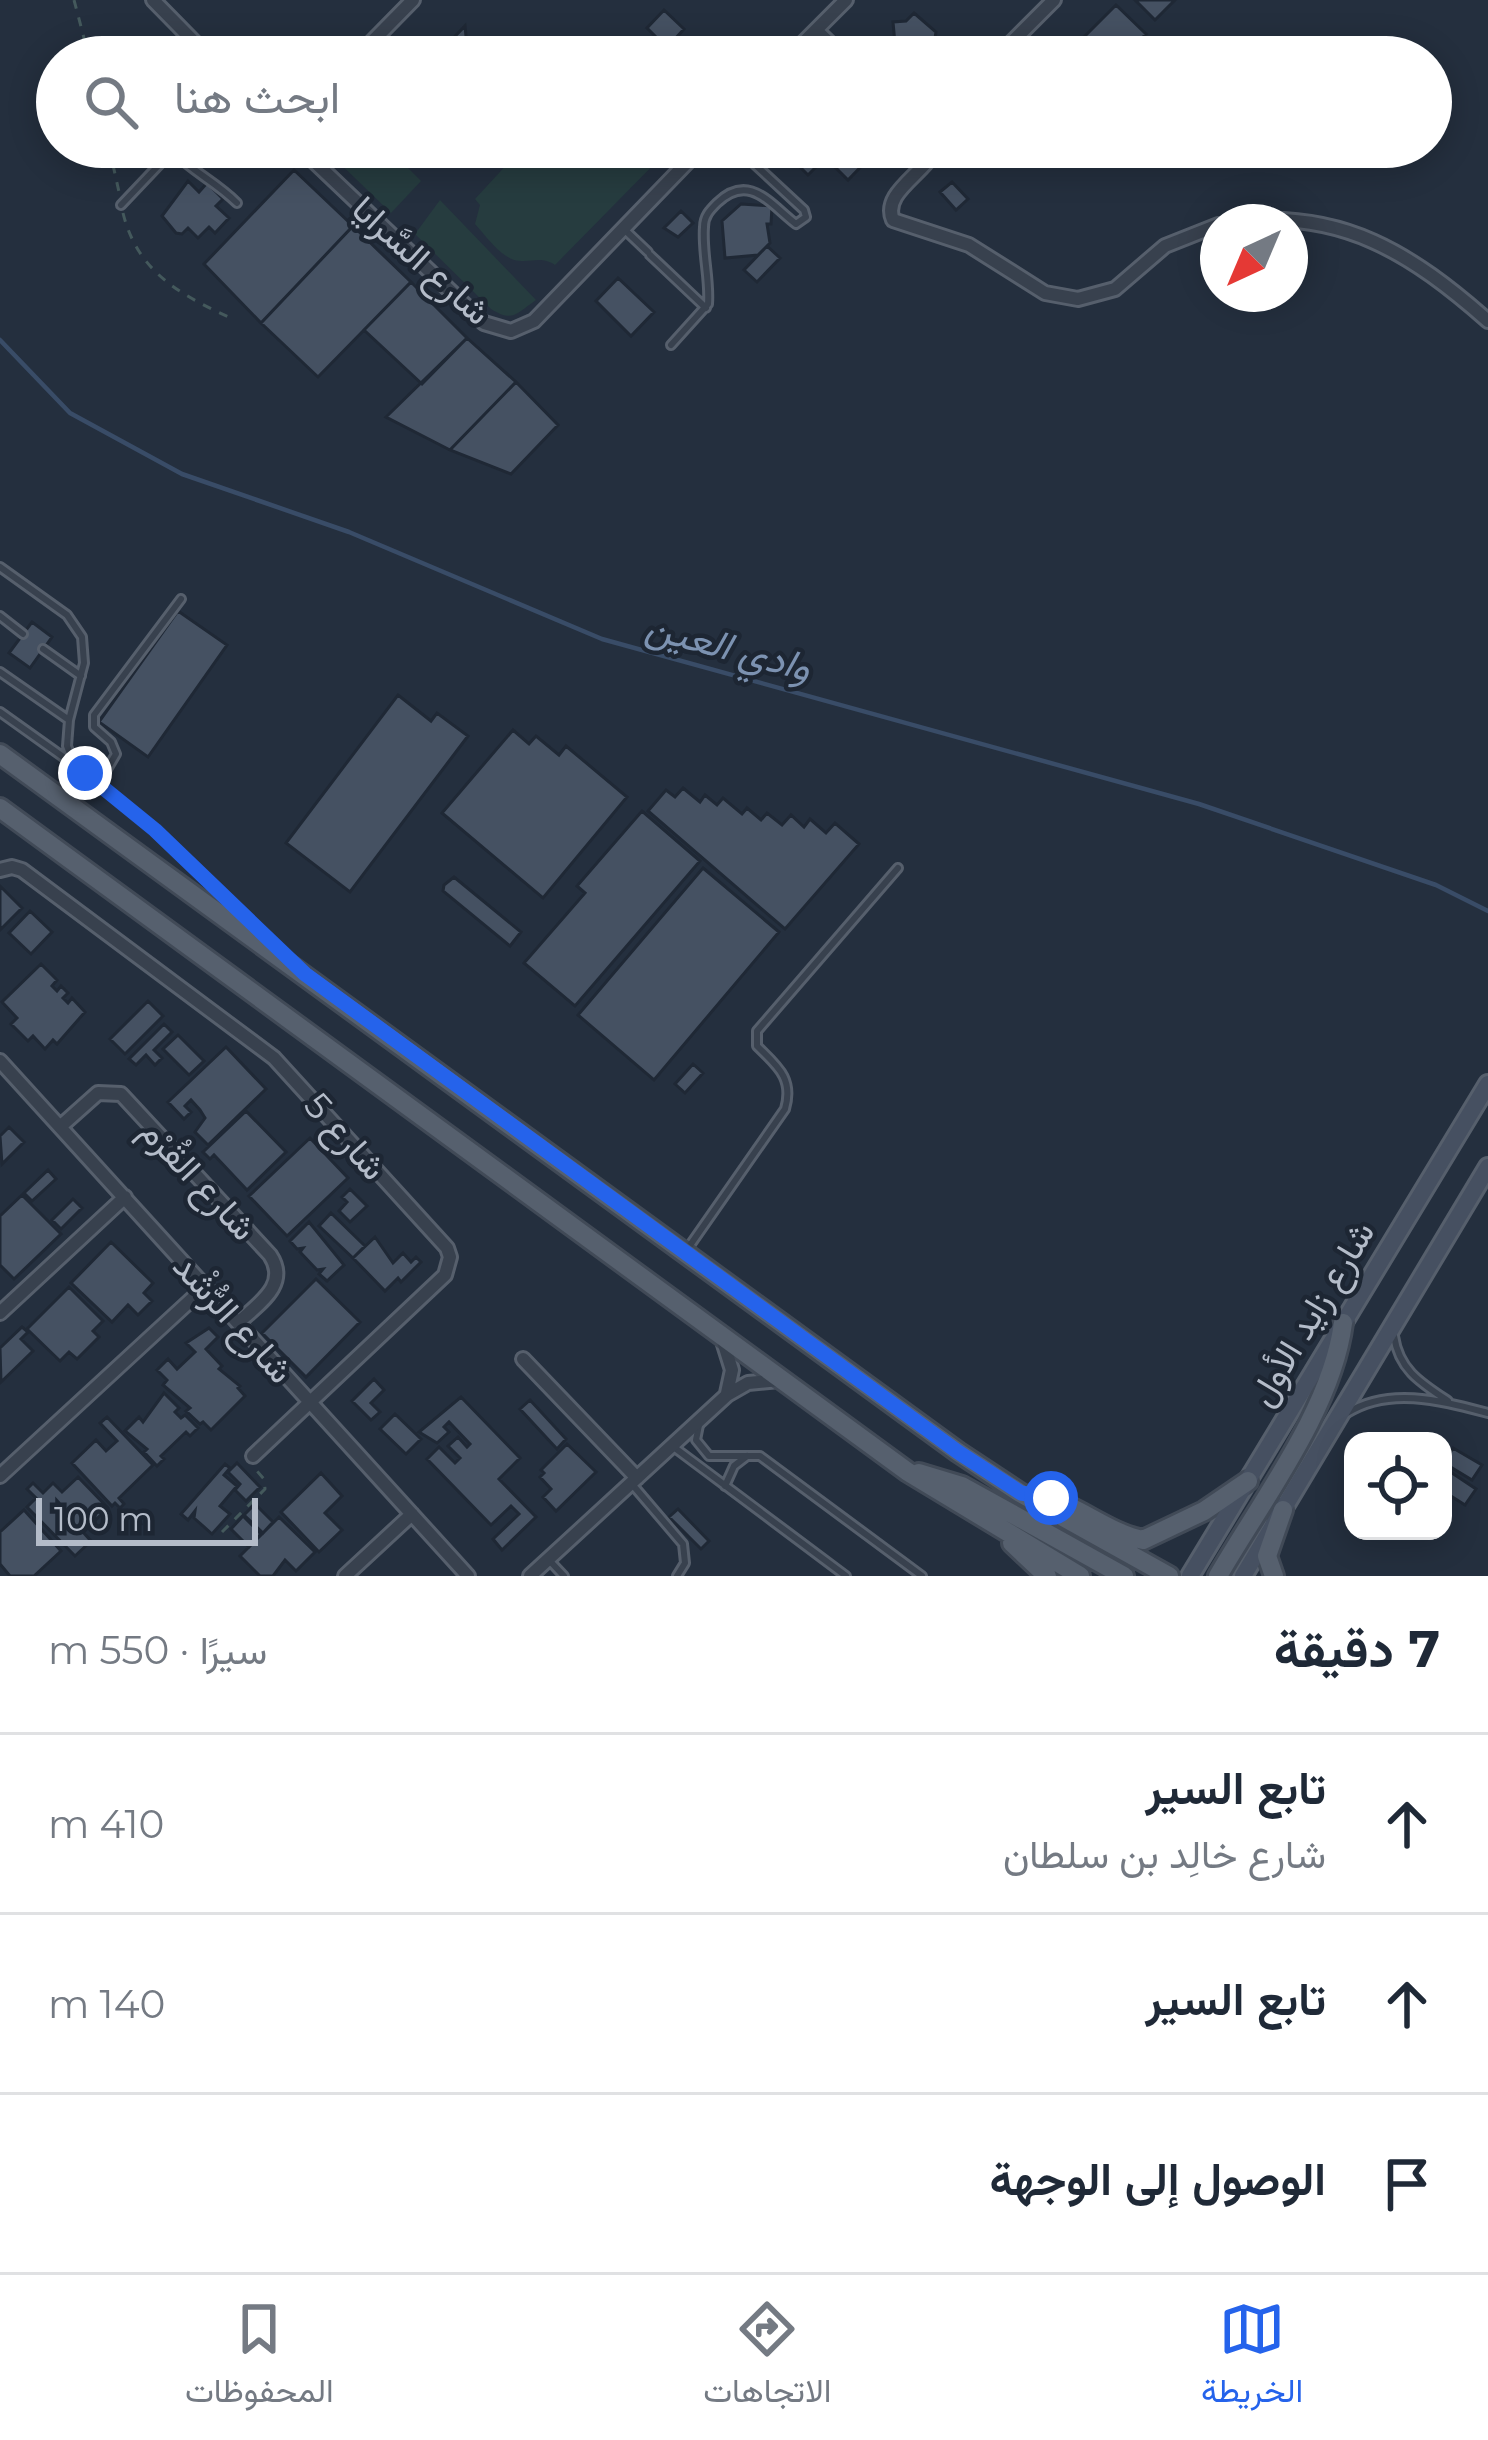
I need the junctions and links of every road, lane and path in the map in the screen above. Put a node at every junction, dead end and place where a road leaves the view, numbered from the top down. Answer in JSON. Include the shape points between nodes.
{"nodes":[{"id":1,"x":74,"y":0,"type":"edge"},
{"id":2,"x":153,"y":0,"type":"edge"},
{"id":3,"x":413,"y":0,"type":"edge"},
{"id":4,"x":846,"y":0,"type":"edge"},
{"id":5,"x":1054,"y":0,"type":"edge"},
{"id":6,"x":816,"y":30,"type":"junction"},
{"id":7,"x":83,"y":36,"type":"edge"},
{"id":8,"x":188,"y":36,"type":"edge"},
{"id":9,"x":378,"y":36,"type":"edge"},
{"id":10,"x":810,"y":36,"type":"edge"},
{"id":11,"x":822,"y":36,"type":"edge"},
{"id":12,"x":1018,"y":36,"type":"edge"},
{"id":13,"x":114,"y":168,"type":"edge"},
{"id":14,"x":156,"y":168,"type":"edge"},
{"id":15,"x":191,"y":168,"type":"edge"},
{"id":16,"x":321,"y":168,"type":"edge"},
{"id":17,"x":682,"y":168,"type":"edge"},
{"id":18,"x":759,"y":168,"type":"edge"},
{"id":19,"x":924,"y":168,"type":"edge"},
{"id":20,"x":237,"y":203,"type":"dead end"},
{"id":21,"x":122,"y":205,"type":"junction"},
{"id":22,"x":1308,"y":222,"type":"edge"},
{"id":23,"x":623,"y":228,"type":"junction"},
{"id":24,"x":1200,"y":233,"type":"edge"},
{"id":25,"x":706,"y":308,"type":"junction"},
{"id":26,"x":235,"y":320,"type":"dead end"},
{"id":27,"x":1488,"y":321,"type":"edge"},
{"id":28,"x":671,"y":345,"type":"dead end"},
{"id":29,"x":0,"y":567,"type":"edge"},
{"id":30,"x":181,"y":599,"type":"dead end"},
{"id":31,"x":0,"y":616,"type":"edge"},
{"id":32,"x":23,"y":634,"type":"dead end"},
{"id":33,"x":44,"y":649,"type":"dead end"},
{"id":34,"x":0,"y":672,"type":"edge"},
{"id":35,"x":81,"y":676,"type":"junction"},
{"id":36,"x":0,"y":712,"type":"edge"},
{"id":37,"x":69,"y":720,"type":"junction"},
{"id":38,"x":0,"y":754,"type":"edge"},
{"id":39,"x":76,"y":766,"type":"junction"},
{"id":40,"x":99,"y":783,"type":"junction"},
{"id":41,"x":0,"y":808,"type":"edge"},
{"id":42,"x":9,"y":823,"type":"edge"},
{"id":43,"x":898,"y":868,"type":"dead end"},
{"id":44,"x":0,"y":870,"type":"edge"},
{"id":45,"x":305,"y":974,"type":"junction"},
{"id":46,"x":0,"y":1060,"type":"edge"},
{"id":47,"x":1488,"y":1084,"type":"edge"},
{"id":48,"x":61,"y":1126,"type":"junction"},
{"id":49,"x":1488,"y":1167,"type":"edge"},
{"id":50,"x":124,"y":1197,"type":"junction"},
{"id":51,"x":684,"y":1254,"type":"junction"},
{"id":52,"x":205,"y":1287,"type":"junction"},
{"id":53,"x":0,"y":1312,"type":"edge"},
{"id":54,"x":238,"y":1323,"type":"junction"},
{"id":55,"x":1343,"y":1323,"type":"junction"},
{"id":56,"x":1394,"y":1325,"type":"junction"},
{"id":57,"x":719,"y":1334,"type":"junction"},
{"id":58,"x":523,"y":1358,"type":"dead end"},
{"id":59,"x":785,"y":1380,"type":"junction"},
{"id":60,"x":727,"y":1395,"type":"junction"},
{"id":61,"x":310,"y":1402,"type":"junction"},
{"id":62,"x":1450,"y":1403,"type":"junction"},
{"id":63,"x":1488,"y":1413,"type":"edge"},
{"id":64,"x":702,"y":1418,"type":"junction"},
{"id":65,"x":1339,"y":1418,"type":"junction"},
{"id":66,"x":672,"y":1446,"type":"junction"},
{"id":67,"x":751,"y":1454,"type":"junction"},
{"id":68,"x":253,"y":1456,"type":"joint"},
{"id":69,"x":908,"y":1472,"type":"junction"},
{"id":70,"x":0,"y":1476,"type":"edge"},
{"id":71,"x":634,"y":1481,"type":"junction"},
{"id":72,"x":1248,"y":1481,"type":"junction"},
{"id":73,"x":725,"y":1486,"type":"junction"},
{"id":74,"x":1021,"y":1493,"type":"junction"},
{"id":75,"x":1283,"y":1510,"type":"junction"},
{"id":76,"x":412,"y":1514,"type":"junction"},
{"id":77,"x":1001,"y":1530,"type":"junction"},
{"id":78,"x":222,"y":1532,"type":"dead end"},
{"id":79,"x":548,"y":1559,"type":"junction"},
{"id":80,"x":345,"y":1576,"type":"edge"},
{"id":81,"x":468,"y":1576,"type":"edge"},
{"id":82,"x":530,"y":1576,"type":"edge"},
{"id":83,"x":563,"y":1576,"type":"edge"},
{"id":84,"x":677,"y":1576,"type":"edge"},
{"id":85,"x":846,"y":1576,"type":"edge"},
{"id":86,"x":922,"y":1576,"type":"edge"},
{"id":87,"x":1047,"y":1576,"type":"edge"},
{"id":88,"x":1080,"y":1576,"type":"edge"},
{"id":89,"x":1124,"y":1576,"type":"edge"},
{"id":90,"x":1168,"y":1576,"type":"edge"},
{"id":91,"x":1190,"y":1576,"type":"edge"},
{"id":92,"x":1218,"y":1576,"type":"edge"},
{"id":93,"x":1243,"y":1576,"type":"edge"},
{"id":94,"x":1274,"y":1576,"type":"edge"}],
"edges":[{"from":1,"to":7,"type":"path"},
{"from":2,"to":8,"type":"street"},
{"from":3,"to":9,"type":"street"},
{"from":4,"to":6,"type":"street"},
{"from":5,"to":12,"type":"street"},
{"from":6,"to":10,"type":"street"},
{"from":6,"to":11,"type":"street"},
{"from":13,"to":21,"type":"path"},
{"from":14,"to":21,"type":"lane"},
{"from":15,"to":20,"type":"lane"},
{"from":16,"to":23,"type":"street","name":"شارع السَّرايا","via":[[477,316],[502,330],[534,321]]},
{"from":17,"to":23,"type":"street","name":"شارع السَّرايا"},
{"from":18,"to":25,"type":"lane","via":[[806,217],[793,223],[766,197],[728,192],[704,226]]},
{"from":19,"to":24,"type":"street","via":[[892,199],[893,220],[969,245],[1053,296],[1104,294],[1165,246]]},
{"from":21,"to":26,"type":"path","via":[[134,245],[160,279]]},
{"from":22,"to":27,"type":"street","via":[[1370,238],[1431,272]]},
{"from":23,"to":25,"type":"lane"},
{"from":25,"to":28,"type":"lane"},
{"from":29,"to":35,"type":"lane","via":[[76,625],[85,650]]},
{"from":30,"to":40,"type":"lane","via":[[94,715],[94,728],[116,754]]},
{"from":31,"to":32,"type":"lane"},
{"from":33,"to":35,"type":"lane"},
{"from":34,"to":37,"type":"lane"},
{"from":35,"to":37,"type":"lane"},
{"from":36,"to":39,"type":"lane"},
{"from":37,"to":39,"type":"lane"},
{"from":38,"to":45,"type":"main road"},
{"from":39,"to":40,"type":"lane"},
{"from":40,"to":45,"type":"lane"},
{"from":41,"to":42,"type":"main road"},
{"from":42,"to":57,"type":"main road"},
{"from":43,"to":51,"type":"lane","via":[[757,1031],[758,1046],[788,1082],[785,1109]]},
{"from":44,"to":61,"type":"street","name":"شارع 5","via":[[22,870],[251,1037],[447,1248],[445,1275]]},
{"from":45,"to":51,"type":"main road"},
{"from":46,"to":48,"type":"street","name":"شارع الرُّشْد"},
{"from":47,"to":55,"type":"main road","name":"شارع زايد الأول"},
{"from":48,"to":50,"type":"street","name":"شارع الرُّشْد"},
{"from":48,"to":54,"type":"street","name":"شارع القُرْم","via":[[98,1093],[121,1094],[270,1255],[277,1282]]},
{"from":49,"to":56,"type":"main road"},
{"from":50,"to":52,"type":"street","name":"شارع الرُّشْد"},
{"from":50,"to":53,"type":"street"},
{"from":51,"to":74,"type":"main road"},
{"from":52,"to":54,"type":"street","name":"شارع الرُّشْد"},
{"from":52,"to":70,"type":"street"},
{"from":54,"to":61,"type":"street","name":"شارع الرُّشْد"},
{"from":55,"to":72,"type":"main road","name":"شارع زايد الأول"},
{"from":55,"to":92,"type":"main road","via":[[1324,1396]]},
{"from":56,"to":62,"type":"lane","via":[[1408,1372]]},
{"from":56,"to":65,"type":"main road"},
{"from":57,"to":59,"type":"main road"},
{"from":57,"to":60,"type":"street","via":[[730,1357]]},
{"from":58,"to":71,"type":"street"},
{"from":59,"to":60,"type":"street","via":[[760,1380]]},
{"from":59,"to":69,"type":"main road"},
{"from":60,"to":64,"type":"street"},
{"from":61,"to":68,"type":"street","name":"شارع 5"},
{"from":61,"to":76,"type":"street","name":"شارع الرُّشْد"},
{"from":62,"to":63,"type":"lane"},
{"from":62,"to":65,"type":"lane","via":[[1391,1397]]},
{"from":64,"to":66,"type":"street"},
{"from":64,"to":67,"type":"lane","via":[[695,1440],[704,1453]]},
{"from":65,"to":75,"type":"main road"},
{"from":66,"to":71,"type":"street"},
{"from":66,"to":73,"type":"lane"},
{"from":67,"to":73,"type":"lane"},
{"from":67,"to":86,"type":"lane"},
{"from":68,"to":78,"type":"path","via":[[248,1462],[265,1489]]},
{"from":69,"to":77,"type":"main road"},
{"from":69,"to":89,"type":"main road","via":[[962,1486]]},
{"from":71,"to":79,"type":"street"},
{"from":71,"to":84,"type":"lane","via":[[683,1544],[686,1563]]},
{"from":72,"to":74,"type":"main road","via":[[1143,1540],[1066,1503]]},
{"from":72,"to":91,"type":"main road","name":"شارع زايد الأول"},
{"from":73,"to":85,"type":"lane"},
{"from":74,"to":90,"type":"main road"},
{"from":75,"to":93,"type":"main road"},
{"from":75,"to":94,"type":"main road","via":[[1267,1556]]},
{"from":76,"to":80,"type":"street"},
{"from":76,"to":81,"type":"street","name":"شارع الرُّشْد"},
{"from":77,"to":87,"type":"main road"},
{"from":77,"to":88,"type":"main road"},
{"from":79,"to":82,"type":"street"},
{"from":79,"to":83,"type":"lane"}]}
